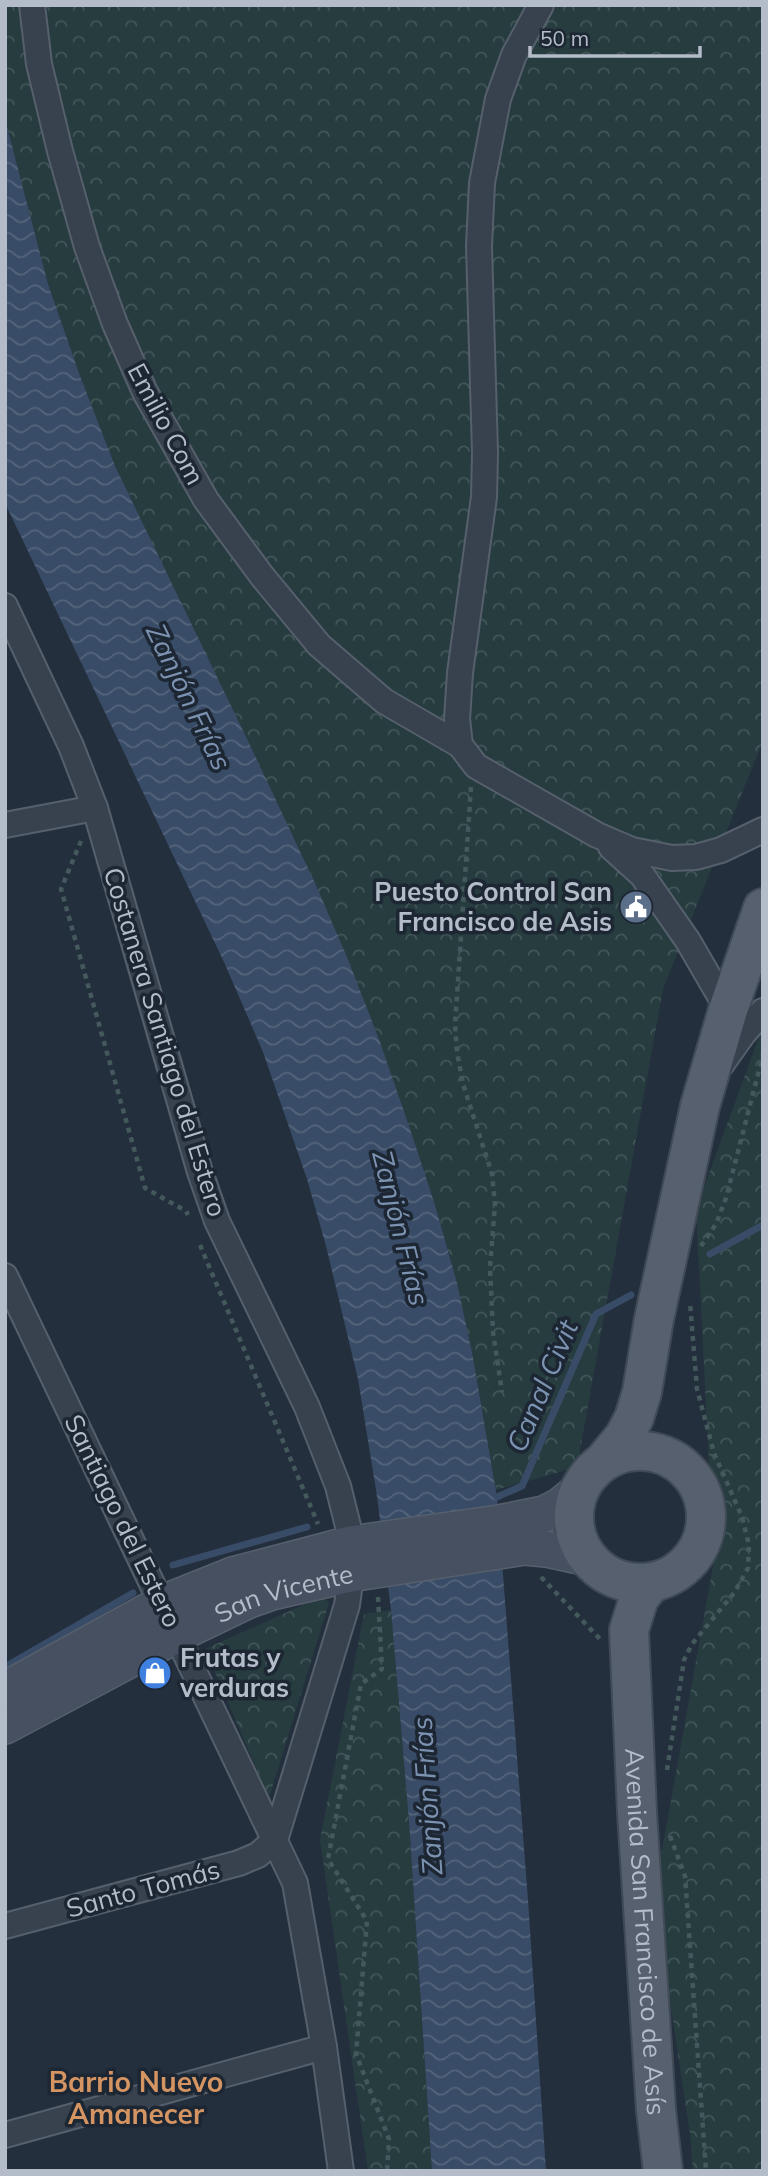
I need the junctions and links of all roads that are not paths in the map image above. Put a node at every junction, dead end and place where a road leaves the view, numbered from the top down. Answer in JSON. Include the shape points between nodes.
{"nodes":[{"id":1,"x":32,"y":5,"type":"edge"},
{"id":2,"x":541,"y":5,"type":"edge"},
{"id":3,"x":5,"y":606,"type":"edge"},
{"id":4,"x":467,"y":753,"type":"junction"},
{"id":5,"x":95,"y":807,"type":"junction"},
{"id":6,"x":5,"y":825,"type":"edge"},
{"id":7,"x":763,"y":830,"type":"edge"},
{"id":8,"x":597,"y":835,"type":"junction"},
{"id":9,"x":763,"y":908,"type":"edge"},
{"id":10,"x":746,"y":1011,"type":"edge"},
{"id":11,"x":5,"y":1276,"type":"edge"},
{"id":12,"x":654,"y":1319,"type":"junction"},
{"id":13,"x":672,"y":1459,"type":"junction"},
{"id":14,"x":604,"y":1461,"type":"junction"},
{"id":15,"x":579,"y":1490,"type":"junction"},
{"id":16,"x":500,"y":1536,"type":"junction"},
{"id":17,"x":356,"y":1564,"type":"junction"},
{"id":18,"x":594,"y":1564,"type":"junction"},
{"id":19,"x":652,"y":1583,"type":"junction"},
{"id":20,"x":163,"y":1603,"type":"junction"},
{"id":21,"x":178,"y":1634,"type":"junction"},
{"id":22,"x":5,"y":1690,"type":"edge"},
{"id":23,"x":633,"y":1694,"type":"junction"},
{"id":24,"x":5,"y":1726,"type":"edge"},
{"id":25,"x":275,"y":1840,"type":"junction"},
{"id":26,"x":5,"y":1926,"type":"edge"},
{"id":27,"x":324,"y":2047,"type":"junction"},
{"id":28,"x":5,"y":2135,"type":"edge"},
{"id":29,"x":341,"y":2171,"type":"edge"},
{"id":30,"x":663,"y":2171,"type":"edge"}],
"edges":[{"from":1,"to":4,"type":"street","name":"Emilio Com","via":[[39,64],[87,247],[145,392],[206,500],[319,645],[384,701]]},
{"from":2,"to":4,"type":"street","via":[[514,55],[498,99],[482,183],[484,497],[457,719]]},
{"from":3,"to":5,"type":"street","name":"Costanera Santiago del Estero"},
{"from":4,"to":8,"type":"street","name":"Emilio Com","via":[[477,766]]},
{"from":5,"to":6,"type":"street"},
{"from":5,"to":17,"type":"street","name":"Costanera Santiago del Estero","via":[[200,1172],[217,1221],[323,1445],[345,1509]]},
{"from":7,"to":8,"type":"street","via":[[721,850],[672,858],[632,850]]},
{"from":8,"to":10,"type":"street","via":[[642,875],[688,941]]},
{"from":9,"to":10,"type":"main road"},
{"from":10,"to":12,"type":"main road","via":[[700,1106]]},
{"from":11,"to":20,"type":"street","name":"Santiago del Estero"},
{"from":12,"to":13,"type":"main road","via":[[657,1399]]},
{"from":12,"to":14,"type":"main road","via":[[634,1418]]},
{"from":13,"to":14,"type":"main road","via":[[638,1451]]},
{"from":13,"to":19,"type":"main road","via":[[700,1489],[706,1508],[705,1528],[699,1548],[687,1564]]},
{"from":14,"to":15,"type":"main road"},
{"from":15,"to":16,"type":"main road","name":"San Vicente","via":[[560,1506]]},
{"from":15,"to":18,"type":"main road","name":"Avenida San Francisco de Asís","via":[[574,1525]]},
{"from":16,"to":17,"type":"main road","name":"San Vicente"},
{"from":16,"to":18,"type":"main road","name":"San Vicente"},
{"from":17,"to":20,"type":"main road","name":"San Vicente","via":[[233,1575]]},
{"from":17,"to":21,"type":"main road","name":"San Vicente","via":[[239,1604]]},
{"from":17,"to":25,"type":"street","name":"Costanera Santiago del Estero"},
{"from":18,"to":19,"type":"main road","via":[[618,1580]]},
{"from":18,"to":23,"type":"main road","name":"Avenida San Francisco de Asís","via":[[615,1614]]},
{"from":19,"to":23,"type":"main road","name":"Avenida San Francisco de Asís","via":[[639,1598],[629,1630]]},
{"from":20,"to":21,"type":"street","name":"Santiago del Estero"},
{"from":20,"to":22,"type":"main road","name":"San Vicente"},
{"from":21,"to":24,"type":"main road","name":"San Vicente"},
{"from":21,"to":25,"type":"street","name":"Santiago del Estero"},
{"from":23,"to":30,"type":"main road","name":"Avenida San Francisco de Asís","via":[[650,1788],[656,2110]]},
{"from":25,"to":26,"type":"street","name":"Santo Tomás","via":[[239,1863]]},
{"from":25,"to":27,"type":"street","name":"Santiago del Estero","via":[[299,1897]]},
{"from":27,"to":28,"type":"street"},
{"from":27,"to":29,"type":"street","name":"Santiago del Estero"}]}
